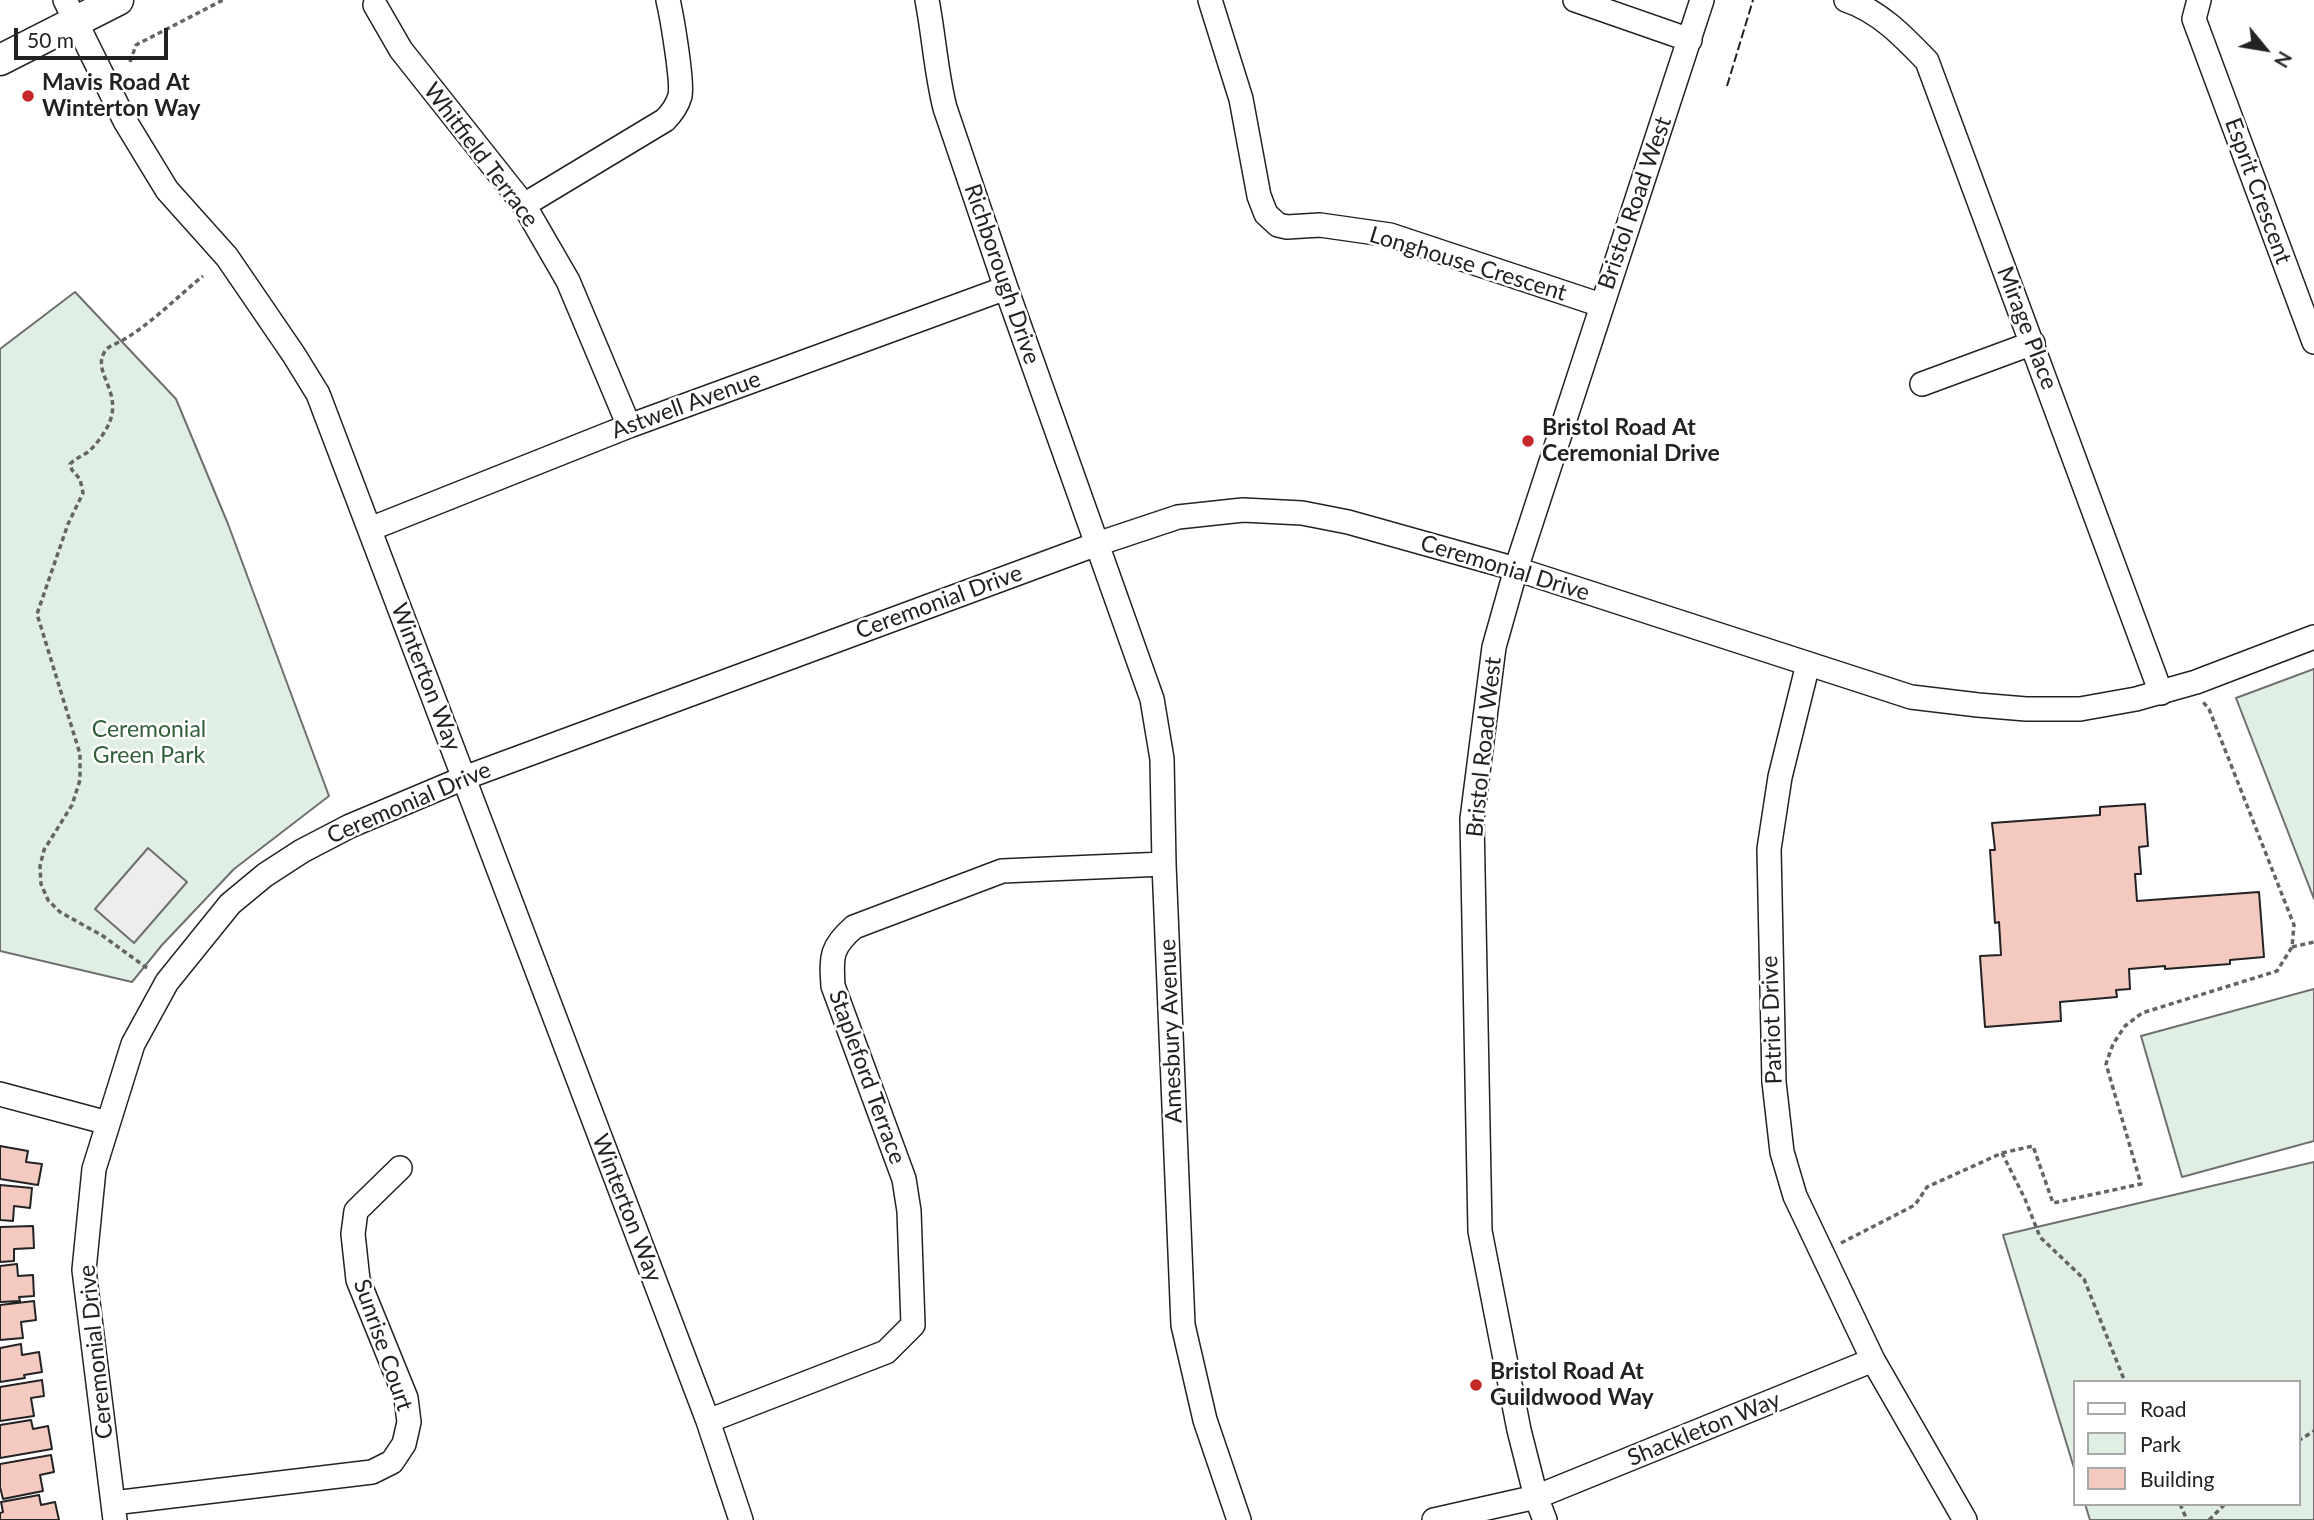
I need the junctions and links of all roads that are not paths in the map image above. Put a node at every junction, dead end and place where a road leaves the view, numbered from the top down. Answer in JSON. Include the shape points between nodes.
{"nodes":[{"id":1,"x":118,"y":0,"type":"edge"},
{"id":2,"x":668,"y":0,"type":"edge"},
{"id":3,"x":927,"y":0,"type":"edge"},
{"id":4,"x":1210,"y":0,"type":"edge"},
{"id":5,"x":1575,"y":0,"type":"edge"},
{"id":6,"x":1702,"y":0,"type":"edge"},
{"id":7,"x":1846,"y":0,"type":"edge"},
{"id":8,"x":2199,"y":0,"type":"edge"},
{"id":9,"x":375,"y":5,"type":"dead end"},
{"id":10,"x":70,"y":11,"type":"edge"},
{"id":11,"x":1690,"y":40,"type":"junction"},
{"id":12,"x":0,"y":60,"type":"edge"},
{"id":13,"x":524,"y":205,"type":"junction"},
{"id":14,"x":1006,"y":288,"type":"junction"},
{"id":15,"x":1601,"y":305,"type":"junction"},
{"id":16,"x":2314,"y":342,"type":"edge"},
{"id":17,"x":2033,"y":343,"type":"junction"},
{"id":18,"x":1922,"y":384,"type":"dead end"},
{"id":19,"x":629,"y":426,"type":"junction"},
{"id":20,"x":370,"y":529,"type":"junction"},
{"id":21,"x":1097,"y":544,"type":"junction"},
{"id":22,"x":1516,"y":569,"type":"junction"},
{"id":23,"x":2314,"y":637,"type":"edge"},
{"id":24,"x":1808,"y":664,"type":"junction"},
{"id":25,"x":2161,"y":693,"type":"junction"},
{"id":26,"x":464,"y":778,"type":"junction"},
{"id":27,"x":1164,"y":864,"type":"junction"},
{"id":28,"x":0,"y":1094,"type":"edge"},
{"id":29,"x":107,"y":1123,"type":"junction"},
{"id":30,"x":400,"y":1168,"type":"dead end"},
{"id":31,"x":1872,"y":1360,"type":"junction"},
{"id":32,"x":708,"y":1421,"type":"junction"},
{"id":33,"x":1536,"y":1497,"type":"junction"},
{"id":34,"x":114,"y":1512,"type":"edge"},
{"id":35,"x":741,"y":1520,"type":"edge"},
{"id":36,"x":1239,"y":1520,"type":"edge"},
{"id":37,"x":1434,"y":1520,"type":"edge"},
{"id":38,"x":1545,"y":1520,"type":"edge"},
{"id":39,"x":1965,"y":1520,"type":"edge"}],
"edges":[{"from":1,"to":10,"type":"main road"},
{"from":2,"to":13,"type":"street","via":[[681,94],[674,111]]},
{"from":3,"to":14,"type":"street","name":"Richborough Drive","via":[[938,83]]},
{"from":4,"to":15,"type":"street","name":"Longhouse Crescent","via":[[1241,99],[1259,195],[1266,214],[1278,225],[1320,225],[1390,235]]},
{"from":5,"to":11,"type":"street"},
{"from":6,"to":11,"type":"street","name":"Bristol Road West"},
{"from":7,"to":17,"type":"street","name":"Mirage Place","via":[[1893,26],[1927,61]]},
{"from":8,"to":16,"type":"street","name":"Esprit Crescent","via":[[2194,19]]},
{"from":9,"to":13,"type":"street","name":"Whitfield Terrace","via":[[401,50]]},
{"from":10,"to":12,"type":"main road"},
{"from":10,"to":20,"type":"street","name":"Winterton Way","via":[[125,121],[167,190],[227,257],[318,394]]},
{"from":11,"to":15,"type":"street","name":"Bristol Road West"},
{"from":13,"to":19,"type":"street","name":"Whitfield Terrace","via":[[568,281]]},
{"from":14,"to":19,"type":"street","name":"Astwell Avenue"},
{"from":14,"to":21,"type":"street","name":"Richborough Drive"},
{"from":15,"to":22,"type":"street","name":"Bristol Road West"},
{"from":17,"to":18,"type":"street"},
{"from":17,"to":25,"type":"street","name":"Mirage Place"},
{"from":19,"to":20,"type":"street","name":"Astwell Avenue"},
{"from":20,"to":26,"type":"street","name":"Winterton Way"},
{"from":21,"to":22,"type":"street","name":"Ceremonial Drive","via":[[1178,517],[1243,510],[1303,513]]},
{"from":21,"to":26,"type":"street","name":"Ceremonial Drive"},
{"from":21,"to":27,"type":"street","name":"Amesbury Avenue","via":[[1152,699],[1162,759]]},
{"from":22,"to":24,"type":"street","name":"Ceremonial Drive"},
{"from":22,"to":33,"type":"street","name":"Bristol Road West","via":[[1494,647],[1472,819],[1476,1047],[1480,1231]]},
{"from":23,"to":25,"type":"street","name":"Ceremonial Drive"},
{"from":24,"to":25,"type":"street","name":"Ceremonial Drive","via":[[1911,697],[2026,709],[2080,709]]},
{"from":24,"to":31,"type":"street","name":"Patriot Drive","via":[[1780,777],[1769,849],[1773,1082],[1782,1152],[1795,1196]]},
{"from":26,"to":29,"type":"street","name":"Ceremonial Drive","via":[[302,851],[230,904],[167,982],[133,1044]]},
{"from":26,"to":32,"type":"street","name":"Winterton Way"},
{"from":27,"to":32,"type":"street","name":"Stapleford Terrace","via":[[1002,872],[854,926],[837,942],[833,986],[904,1179],[913,1325],[886,1352]]},
{"from":27,"to":36,"type":"street","name":"Amesbury Avenue","via":[[1183,1325],[1205,1420]]},
{"from":28,"to":29,"type":"street"},
{"from":29,"to":34,"type":"street","name":"Ceremonial Drive","via":[[94,1169],[84,1270]]},
{"from":30,"to":34,"type":"street","name":"Sunrise Court","via":[[356,1211],[353,1234],[358,1280],[406,1398],[409,1422],[404,1444],[393,1462],[372,1472]]},
{"from":31,"to":33,"type":"street","name":"Shackleton Way"},
{"from":31,"to":39,"type":"street","name":"Patriot Drive"},
{"from":32,"to":35,"type":"street","name":"Winterton Way"},
{"from":33,"to":37,"type":"street","name":"Shackleton Way"},
{"from":33,"to":38,"type":"street","name":"Bristol Road West"}]}
